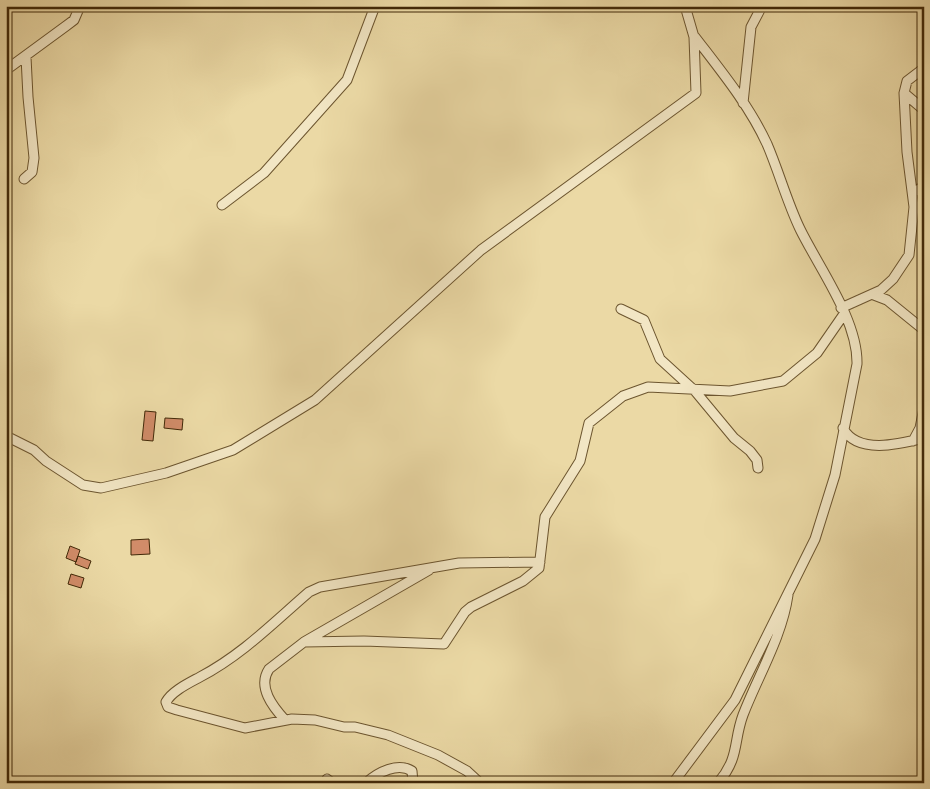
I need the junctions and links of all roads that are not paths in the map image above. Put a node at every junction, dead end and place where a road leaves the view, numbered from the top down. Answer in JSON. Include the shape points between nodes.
{"nodes":[{"id":1,"x":80,"y":6,"type":"edge"},
{"id":2,"x":375,"y":6,"type":"edge"},
{"id":3,"x":685,"y":6,"type":"edge"},
{"id":4,"x":762,"y":6,"type":"edge"},
{"id":5,"x":694,"y":37,"type":"junction"},
{"id":6,"x":26,"y":57,"type":"junction"},
{"id":7,"x":924,"y":68,"type":"edge"},
{"id":8,"x":6,"y":70,"type":"edge"},
{"id":9,"x":904,"y":93,"type":"junction"},
{"id":10,"x":743,"y":103,"type":"junction"},
{"id":11,"x":924,"y":110,"type":"edge"},
{"id":12,"x":24,"y":180,"type":"dead end"},
{"id":13,"x":924,"y":186,"type":"edge"},
{"id":14,"x":912,"y":193,"type":"junction"},
{"id":15,"x":222,"y":205,"type":"dead end"},
{"id":16,"x":874,"y":295,"type":"junction"},
{"id":17,"x":621,"y":309,"type":"dead end"},
{"id":18,"x":842,"y":311,"type":"junction"},
{"id":19,"x":924,"y":330,"type":"edge"},
{"id":20,"x":695,"y":391,"type":"junction"},
{"id":21,"x":924,"y":408,"type":"edge"},
{"id":22,"x":843,"y":428,"type":"junction"},
{"id":23,"x":6,"y":436,"type":"edge"},
{"id":24,"x":924,"y":438,"type":"edge"},
{"id":25,"x":913,"y":441,"type":"junction"},
{"id":26,"x":758,"y":468,"type":"dead end"},
{"id":27,"x":540,"y":562,"type":"junction"},
{"id":28,"x":436,"y":566,"type":"junction"},
{"id":29,"x":790,"y":588,"type":"junction"},
{"id":30,"x":304,"y":642,"type":"junction"},
{"id":31,"x":285,"y":720,"type":"junction"},
{"id":32,"x":366,"y":783,"type":"edge"},
{"id":33,"x":413,"y":783,"type":"edge"},
{"id":34,"x":480,"y":783,"type":"edge"},
{"id":35,"x":673,"y":783,"type":"edge"},
{"id":36,"x":718,"y":783,"type":"edge"}],
"edges":[{"from":1,"to":6,"type":"street","via":[[74,20]]},
{"from":2,"to":15,"type":"street","via":[[347,80],[264,173]]},
{"from":3,"to":5,"type":"street"},
{"from":4,"to":10,"type":"street","via":[[750,27]]},
{"from":5,"to":10,"type":"street"},
{"from":5,"to":23,"type":"street","via":[[696,93],[481,250],[315,400],[233,450],[166,473],[101,488],[83,485],[46,462],[34,450]]},
{"from":6,"to":8,"type":"street"},
{"from":6,"to":12,"type":"street","via":[[34,158],[32,172]]},
{"from":7,"to":9,"type":"street","via":[[907,81]]},
{"from":9,"to":11,"type":"street"},
{"from":9,"to":14,"type":"street"},
{"from":10,"to":18,"type":"street","via":[[766,144],[800,228]]},
{"from":13,"to":14,"type":"street"},
{"from":14,"to":16,"type":"street","via":[[914,207],[909,255],[893,279]]},
{"from":16,"to":18,"type":"street"},
{"from":16,"to":19,"type":"street","via":[[887,300]]},
{"from":17,"to":20,"type":"street","via":[[644,320],[660,360]]},
{"from":18,"to":20,"type":"street","via":[[817,353],[783,381],[730,391]]},
{"from":18,"to":22,"type":"street","via":[[857,352]]},
{"from":20,"to":26,"type":"street","via":[[734,438],[750,450]]},
{"from":20,"to":27,"type":"street","via":[[648,387],[637,390],[623,396],[589,423],[580,461],[545,517]]},
{"from":21,"to":25,"type":"street","via":[[920,428]]},
{"from":22,"to":25,"type":"street","via":[[851,439],[862,444]]},
{"from":22,"to":29,"type":"street","via":[[836,475],[821,522]]},
{"from":24,"to":25,"type":"street"},
{"from":27,"to":28,"type":"street","via":[[474,562]]},
{"from":27,"to":30,"type":"street","via":[[534,574],[470,607],[444,644]]},
{"from":28,"to":30,"type":"street"},
{"from":28,"to":31,"type":"street","via":[[320,587],[309,592],[241,652],[166,702],[168,707],[177,710],[244,728]]},
{"from":29,"to":35,"type":"street","via":[[735,700]]},
{"from":29,"to":36,"type":"street","via":[[785,616],[742,718],[731,765]]},
{"from":30,"to":31,"type":"street","via":[[265,675],[267,696]]},
{"from":31,"to":34,"type":"street","via":[[315,720],[388,735],[438,755],[467,771]]},
{"from":32,"to":33,"type":"street","via":[[397,767],[412,771]]}]}
